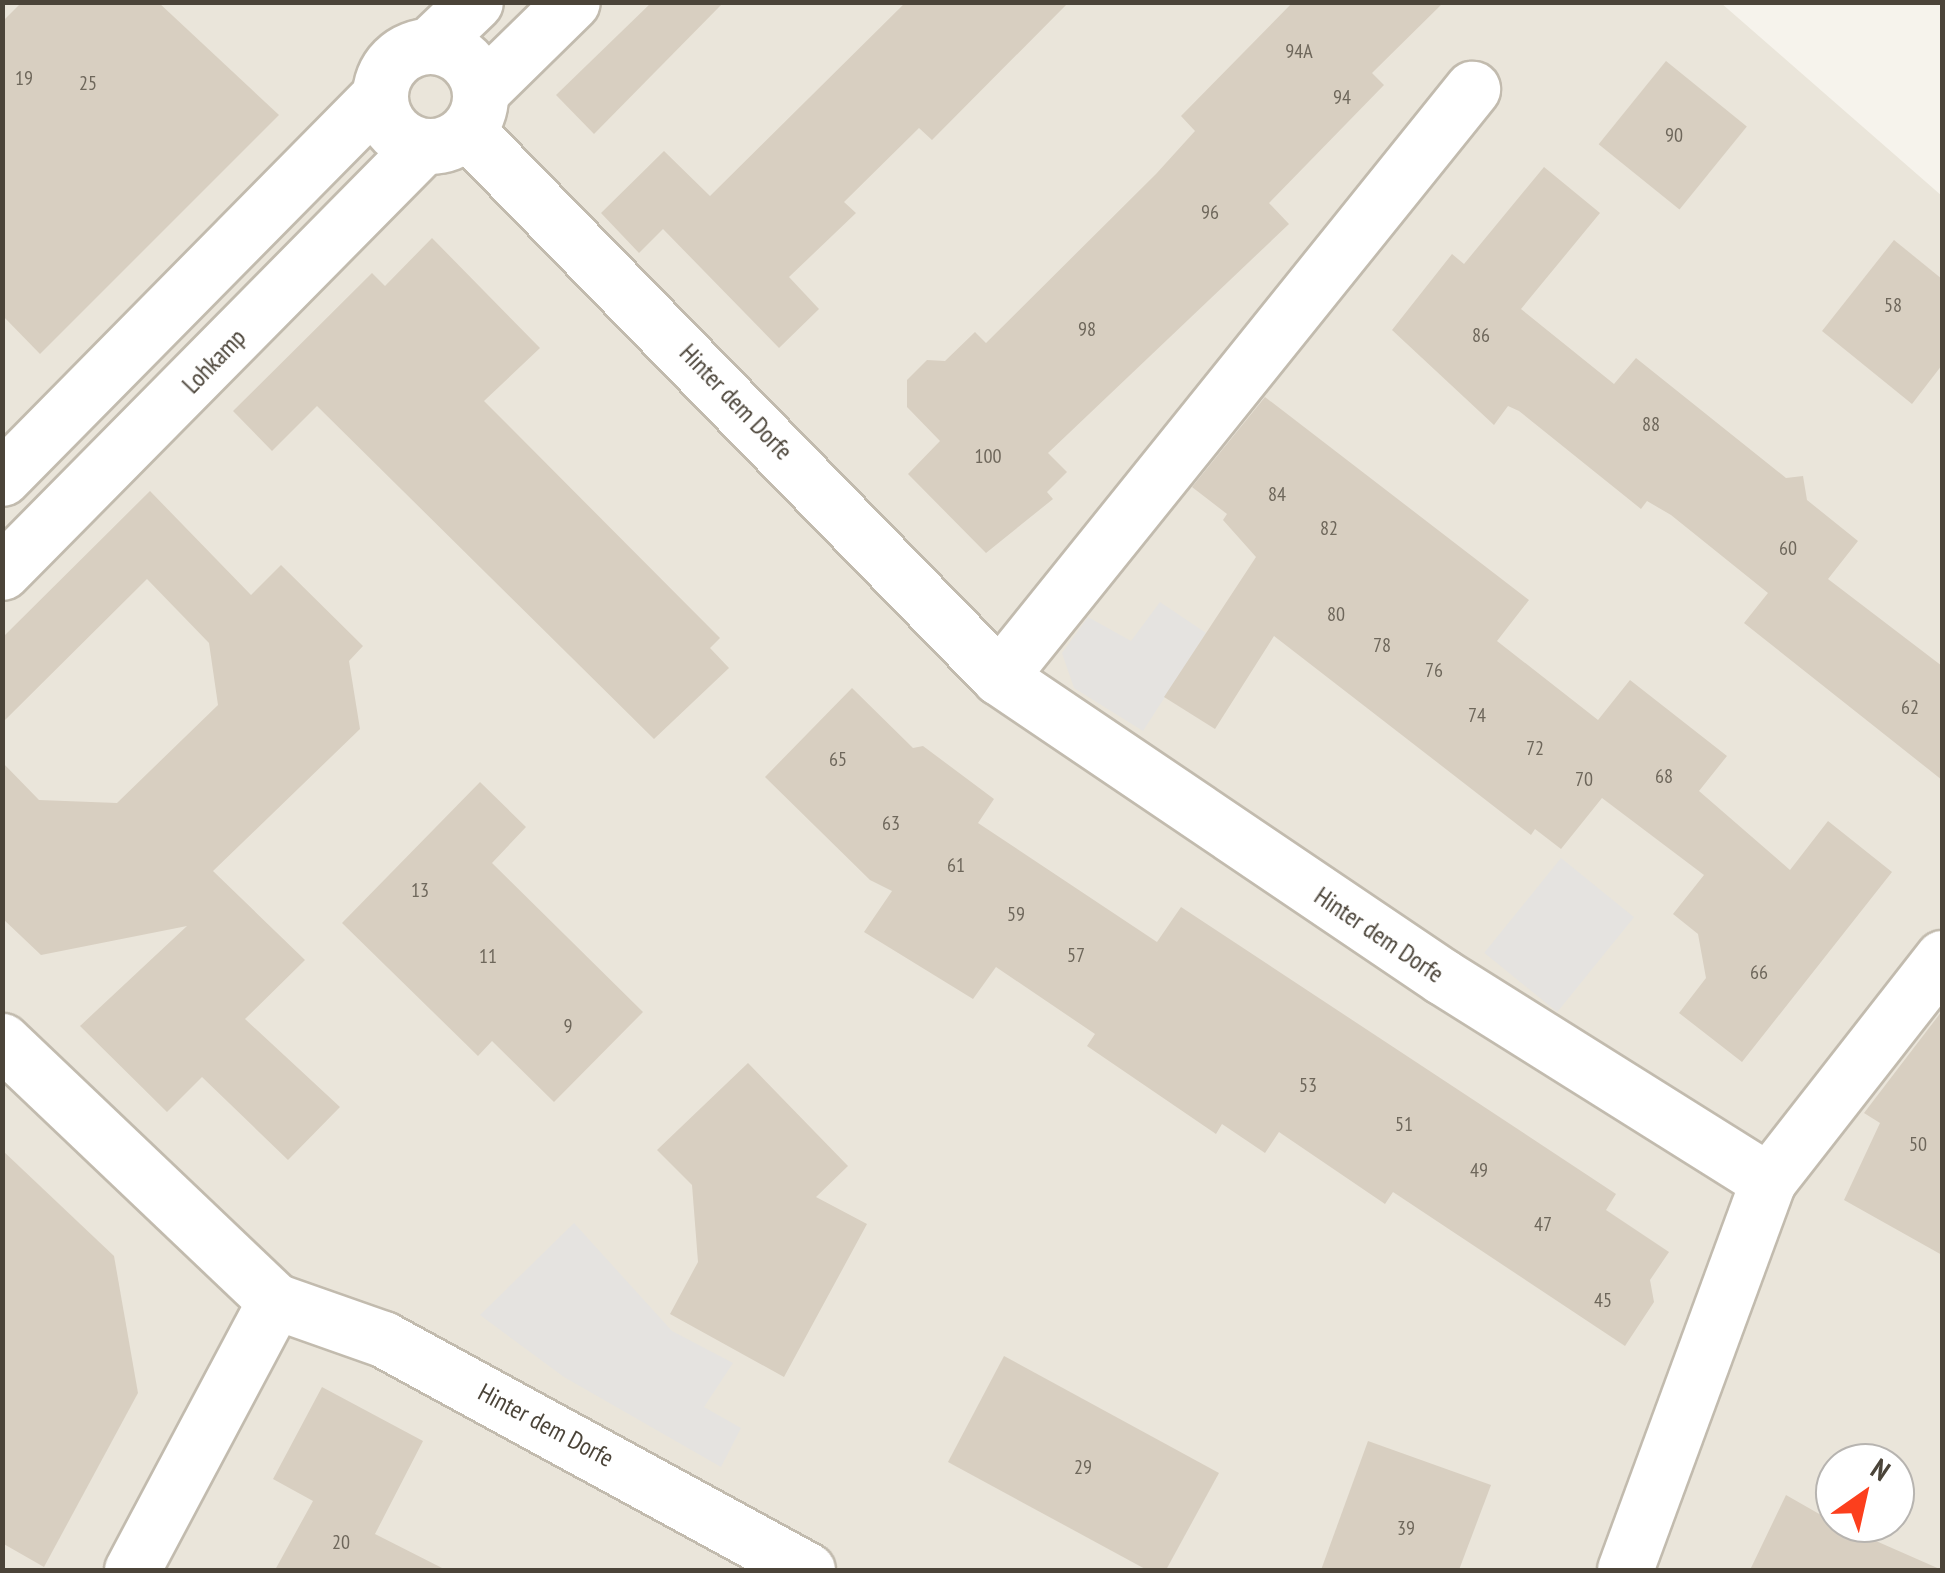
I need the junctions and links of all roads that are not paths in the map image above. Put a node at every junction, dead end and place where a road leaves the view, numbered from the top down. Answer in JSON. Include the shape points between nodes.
{"nodes":[{"id":1,"x":475,"y":2,"type":"edge"},
{"id":2,"x":572,"y":2,"type":"edge"},
{"id":3,"x":430,"y":45,"type":"junction"},
{"id":4,"x":1472,"y":89,"type":"dead end"},
{"id":5,"x":380,"y":95,"type":"junction"},
{"id":6,"x":457,"y":123,"type":"junction"},
{"id":7,"x":2,"y":478,"type":"edge"},
{"id":8,"x":2,"y":572,"type":"edge"},
{"id":9,"x":999,"y":677,"type":"junction"},
{"id":10,"x":1942,"y":958,"type":"edge"},
{"id":11,"x":2,"y":1041,"type":"edge"},
{"id":12,"x":1768,"y":1181,"type":"junction"},
{"id":13,"x":275,"y":1302,"type":"junction"},
{"id":14,"x":132,"y":1570,"type":"edge"},
{"id":15,"x":808,"y":1570,"type":"edge"},
{"id":16,"x":1625,"y":1570,"type":"edge"}],
"edges":[{"from":1,"to":3,"type":"street"},
{"from":2,"to":6,"type":"street","name":"Lohkamp"},
{"from":3,"to":5,"type":"street","via":[[399,56]]},
{"from":3,"to":6,"type":"street","via":[[458,54]]},
{"from":4,"to":9,"type":"street"},
{"from":5,"to":6,"type":"street","via":[[397,134]]},
{"from":5,"to":7,"type":"street"},
{"from":6,"to":8,"type":"street","name":"Lohkamp"},
{"from":6,"to":9,"type":"street","name":"Hinter dem Dorfe"},
{"from":9,"to":12,"type":"street","name":"Hinter dem Dorfe","via":[[1442,977]]},
{"from":10,"to":12,"type":"street"},
{"from":11,"to":13,"type":"street","name":"Hinter dem Dorfe"},
{"from":12,"to":16,"type":"street"},
{"from":13,"to":14,"type":"street"},
{"from":13,"to":15,"type":"street","name":"Hinter dem Dorfe","via":[[383,1339]]}]}
